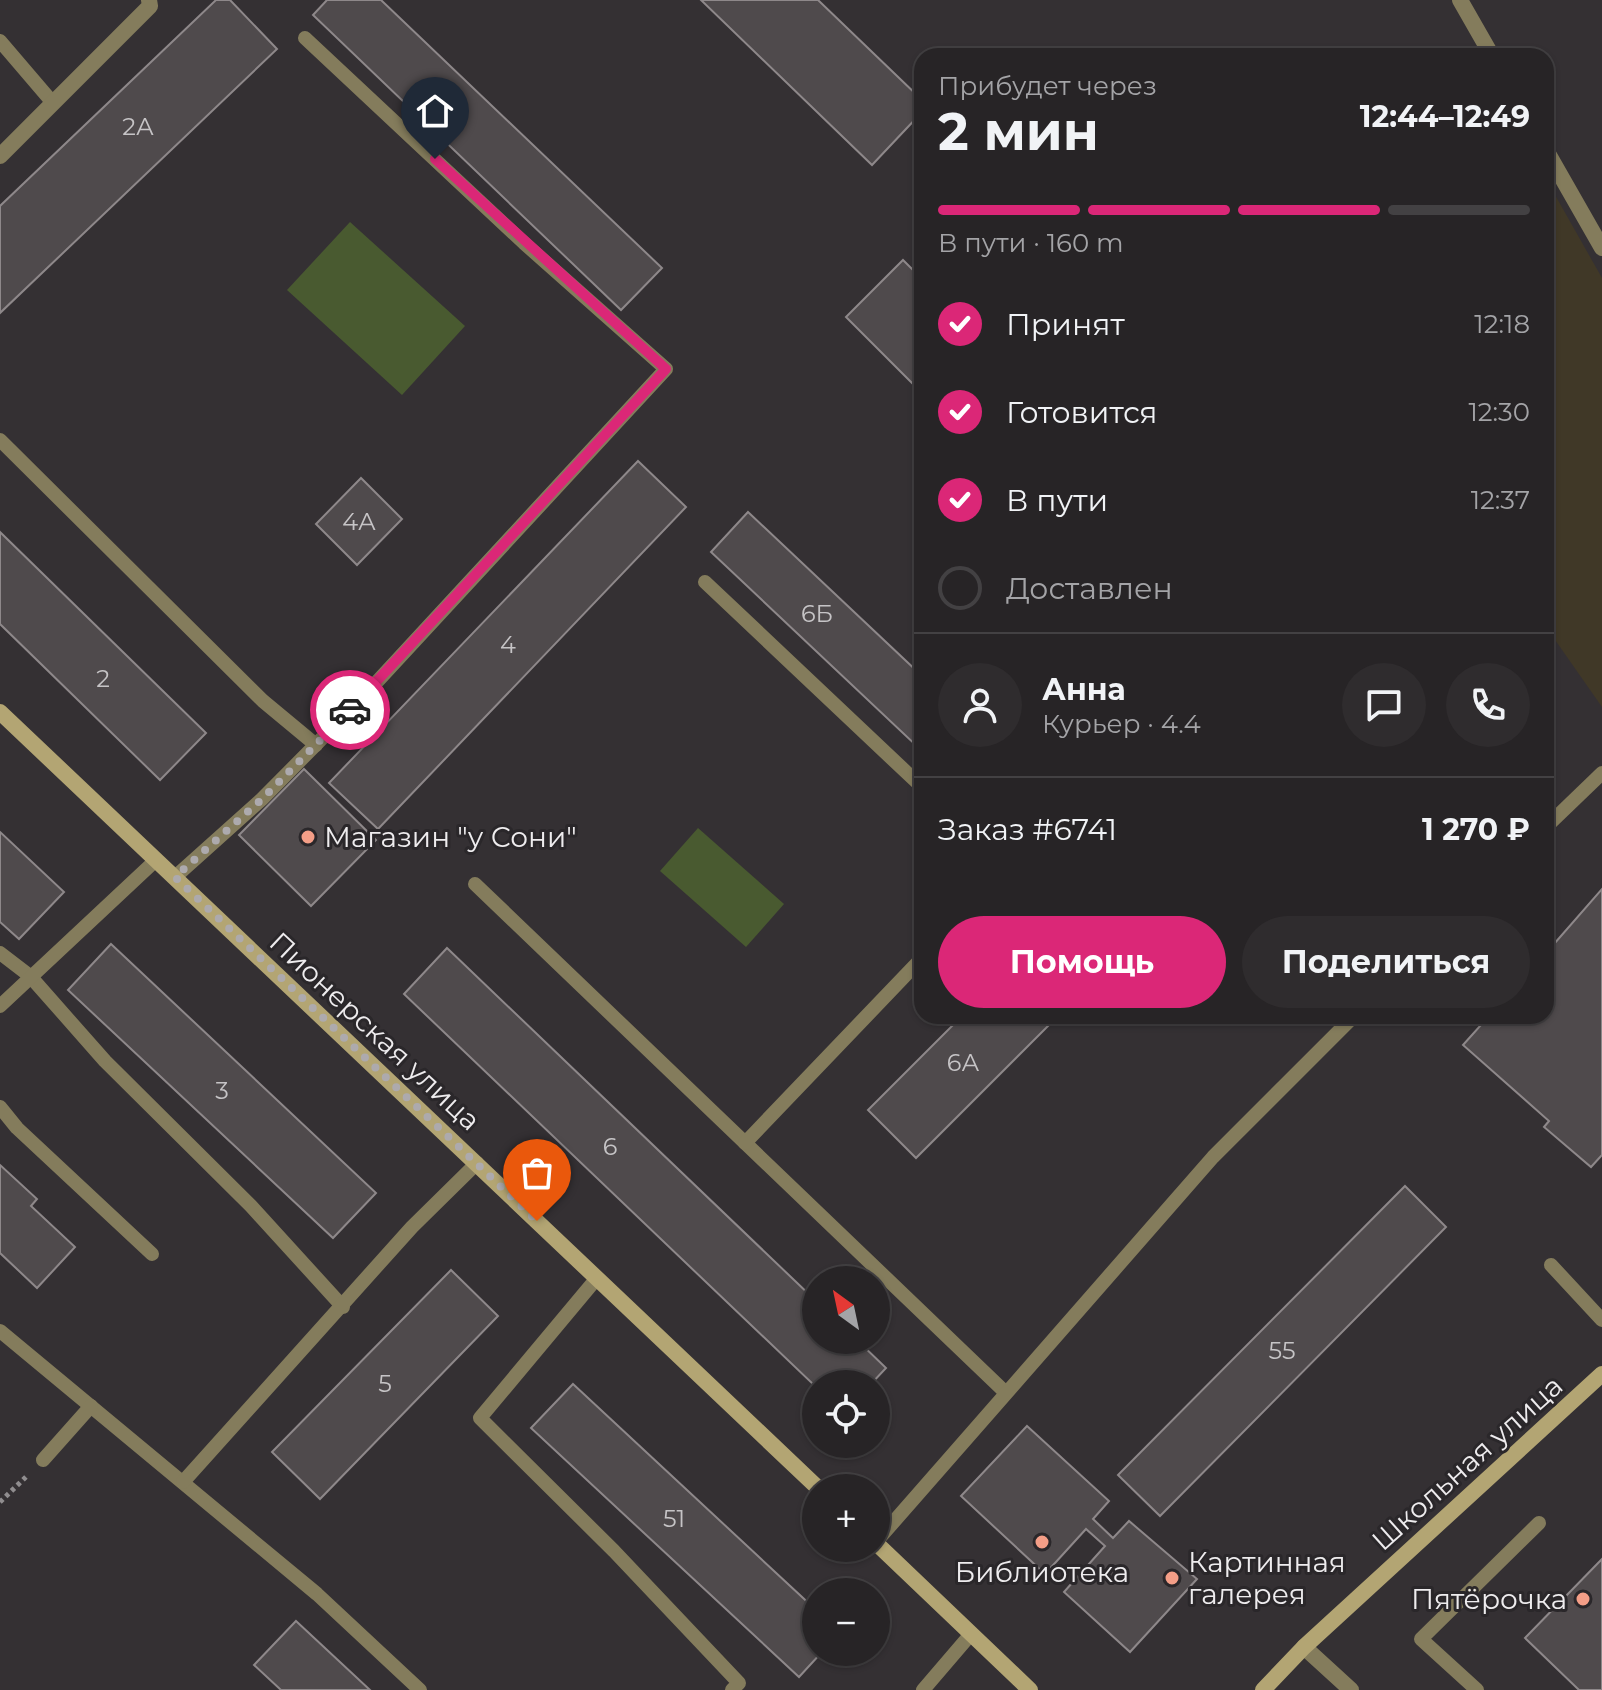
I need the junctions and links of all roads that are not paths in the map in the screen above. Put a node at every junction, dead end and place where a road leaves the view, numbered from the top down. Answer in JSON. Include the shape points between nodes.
{"nodes":[{"id":1,"x":149,"y":0,"type":"edge"},
{"id":2,"x":1460,"y":0,"type":"edge"},
{"id":3,"x":305,"y":38,"type":"dead end"},
{"id":4,"x":0,"y":41,"type":"edge"},
{"id":5,"x":1487,"y":48,"type":"edge"},
{"id":6,"x":53,"y":103,"type":"junction"},
{"id":7,"x":0,"y":156,"type":"edge"},
{"id":8,"x":1554,"y":164,"type":"edge"},
{"id":9,"x":1602,"y":248,"type":"edge"},
{"id":10,"x":0,"y":440,"type":"edge"},
{"id":11,"x":705,"y":582,"type":"dead end"},
{"id":12,"x":0,"y":712,"type":"edge"},
{"id":13,"x":316,"y":745,"type":"junction"},
{"id":14,"x":1602,"y":773,"type":"edge"},
{"id":15,"x":914,"y":779,"type":"edge"},
{"id":16,"x":1554,"y":819,"type":"edge"},
{"id":17,"x":156,"y":860,"type":"junction"},
{"id":18,"x":175,"y":877,"type":"junction"},
{"id":19,"x":475,"y":884,"type":"dead end"},
{"id":20,"x":0,"y":953,"type":"edge"},
{"id":21,"x":914,"y":966,"type":"edge"},
{"id":22,"x":30,"y":976,"type":"junction"},
{"id":23,"x":0,"y":1006,"type":"edge"},
{"id":24,"x":1346,"y":1024,"type":"edge"},
{"id":25,"x":0,"y":1107,"type":"edge"},
{"id":26,"x":745,"y":1143,"type":"junction"},
{"id":27,"x":477,"y":1163,"type":"junction"},
{"id":28,"x":152,"y":1254,"type":"dead end"},
{"id":29,"x":1551,"y":1265,"type":"dead end"},
{"id":30,"x":597,"y":1278,"type":"junction"},
{"id":31,"x":343,"y":1307,"type":"junction"},
{"id":32,"x":1602,"y":1320,"type":"edge"},
{"id":33,"x":0,"y":1331,"type":"edge"},
{"id":34,"x":1602,"y":1374,"type":"edge"},
{"id":35,"x":1005,"y":1392,"type":"junction"},
{"id":36,"x":91,"y":1406,"type":"junction"},
{"id":37,"x":43,"y":1460,"type":"road end"},
{"id":38,"x":803,"y":1474,"type":"edge"},
{"id":39,"x":183,"y":1482,"type":"junction"},
{"id":40,"x":1539,"y":1523,"type":"dead end"},
{"id":41,"x":890,"y":1526,"type":"edge"},
{"id":42,"x":890,"y":1556,"type":"edge"},
{"id":43,"x":971,"y":1634,"type":"junction"},
{"id":44,"x":1304,"y":1647,"type":"junction"},
{"id":45,"x":420,"y":1690,"type":"edge"},
{"id":46,"x":732,"y":1690,"type":"edge"},
{"id":47,"x":923,"y":1690,"type":"edge"},
{"id":48,"x":1030,"y":1690,"type":"edge"},
{"id":49,"x":1263,"y":1690,"type":"edge"},
{"id":50,"x":1351,"y":1690,"type":"edge"},
{"id":51,"x":1477,"y":1690,"type":"edge"}],
"edges":[{"from":1,"to":6,"type":"street","via":[[150,6]]},
{"from":2,"to":5,"type":"street"},
{"from":3,"to":13,"type":"lane","via":[[666,369]]},
{"from":4,"to":6,"type":"lane"},
{"from":6,"to":7,"type":"street"},
{"from":8,"to":9,"type":"street"},
{"from":10,"to":13,"type":"lane","via":[[252,690]]},
{"from":11,"to":15,"type":"lane"},
{"from":12,"to":17,"type":"street","name":"Пионерская улица"},
{"from":13,"to":18,"type":"lane"},
{"from":14,"to":16,"type":"lane"},
{"from":17,"to":18,"type":"street","name":"Пионерская улица"},
{"from":17,"to":22,"type":"lane"},
{"from":18,"to":27,"type":"street","name":"Пионерская улица"},
{"from":19,"to":26,"type":"lane"},
{"from":20,"to":22,"type":"lane"},
{"from":21,"to":26,"type":"lane"},
{"from":22,"to":23,"type":"lane"},
{"from":22,"to":31,"type":"lane"},
{"from":24,"to":35,"type":"lane","via":[[1213,1157]]},
{"from":25,"to":28,"type":"lane"},
{"from":26,"to":35,"type":"lane"},
{"from":27,"to":30,"type":"street","name":"Пионерская улица"},
{"from":27,"to":31,"type":"lane"},
{"from":29,"to":32,"type":"lane"},
{"from":30,"to":38,"type":"street","name":"Пионерская улица"},
{"from":30,"to":46,"type":"lane","via":[[480,1418],[739,1683]]},
{"from":31,"to":39,"type":"lane"},
{"from":33,"to":36,"type":"lane"},
{"from":34,"to":44,"type":"street","name":"Школьная улица"},
{"from":35,"to":41,"type":"lane"},
{"from":36,"to":37,"type":"lane"},
{"from":36,"to":39,"type":"lane"},
{"from":39,"to":45,"type":"lane","via":[[317,1594]]},
{"from":40,"to":51,"type":"lane","via":[[1421,1639]]},
{"from":42,"to":43,"type":"street"},
{"from":43,"to":47,"type":"lane"},
{"from":43,"to":48,"type":"street"},
{"from":44,"to":49,"type":"street","name":"Школьная улица"},
{"from":44,"to":50,"type":"street"}]}
